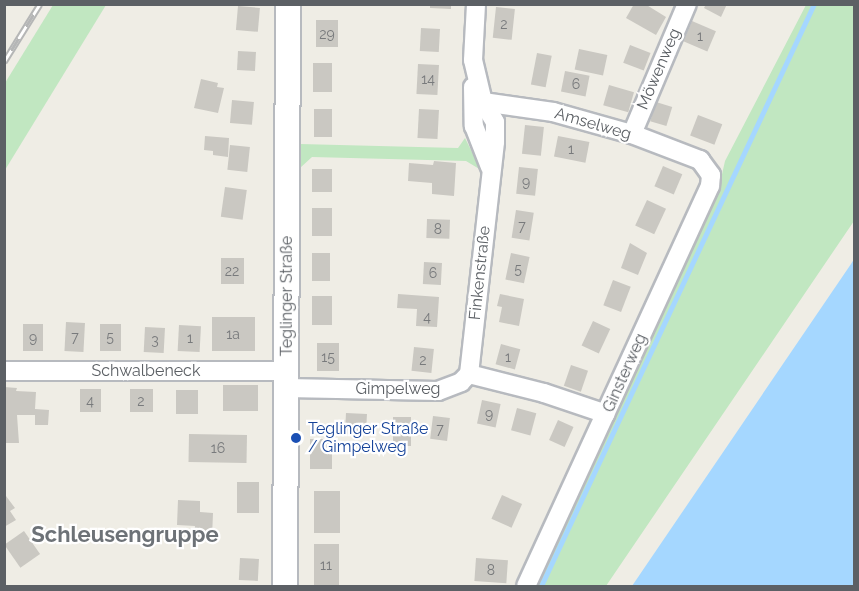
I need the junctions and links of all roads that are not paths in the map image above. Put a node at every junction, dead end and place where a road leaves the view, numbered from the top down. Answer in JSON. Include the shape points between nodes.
{"nodes":[{"id":1,"x":288,"y":4,"type":"edge"},
{"id":2,"x":476,"y":4,"type":"edge"},
{"id":3,"x":687,"y":4,"type":"edge"},
{"id":4,"x":473,"y":60,"type":"junction"},
{"id":5,"x":483,"y":102,"type":"junction"},
{"id":6,"x":632,"y":134,"type":"junction"},
{"id":7,"x":700,"y":160,"type":"joint"},
{"id":8,"x":492,"y":172,"type":"junction"},
{"id":9,"x":4,"y":371,"type":"edge"},
{"id":10,"x":469,"y":374,"type":"junction"},
{"id":11,"x":287,"y":379,"type":"junction"},
{"id":12,"x":606,"y":414,"type":"junction"},
{"id":13,"x":285,"y":586,"type":"edge"},
{"id":14,"x":526,"y":586,"type":"edge"}],
"edges":[{"from":1,"to":11,"type":"street","name":"Teglinger Straße"},
{"from":2,"to":4,"type":"street","name":"Finkenstraße"},
{"from":3,"to":6,"type":"street","name":"Möwenweg"},
{"from":4,"to":5,"type":"street","name":"Finkenstraße"},
{"from":4,"to":8,"type":"street","name":"Finkenstraße","via":[[474,126]]},
{"from":5,"to":6,"type":"street","name":"Amselweg","via":[[553,112]]},
{"from":5,"to":8,"type":"street","name":"Finkenstraße","via":[[495,122]]},
{"from":6,"to":7,"type":"street","name":"Amselweg"},
{"from":7,"to":12,"type":"street","name":"Ginsterweg","via":[[711,175],[710,186]]},
{"from":8,"to":10,"type":"street","name":"Finkenstraße"},
{"from":9,"to":11,"type":"street","name":"Schwalbeneck"},
{"from":10,"to":11,"type":"street","name":"Gimpelweg","via":[[461,382],[438,391]]},
{"from":10,"to":12,"type":"street"},
{"from":11,"to":13,"type":"street","name":"Teglinger Straße"},
{"from":12,"to":14,"type":"street","name":"Ginsterweg"}]}
